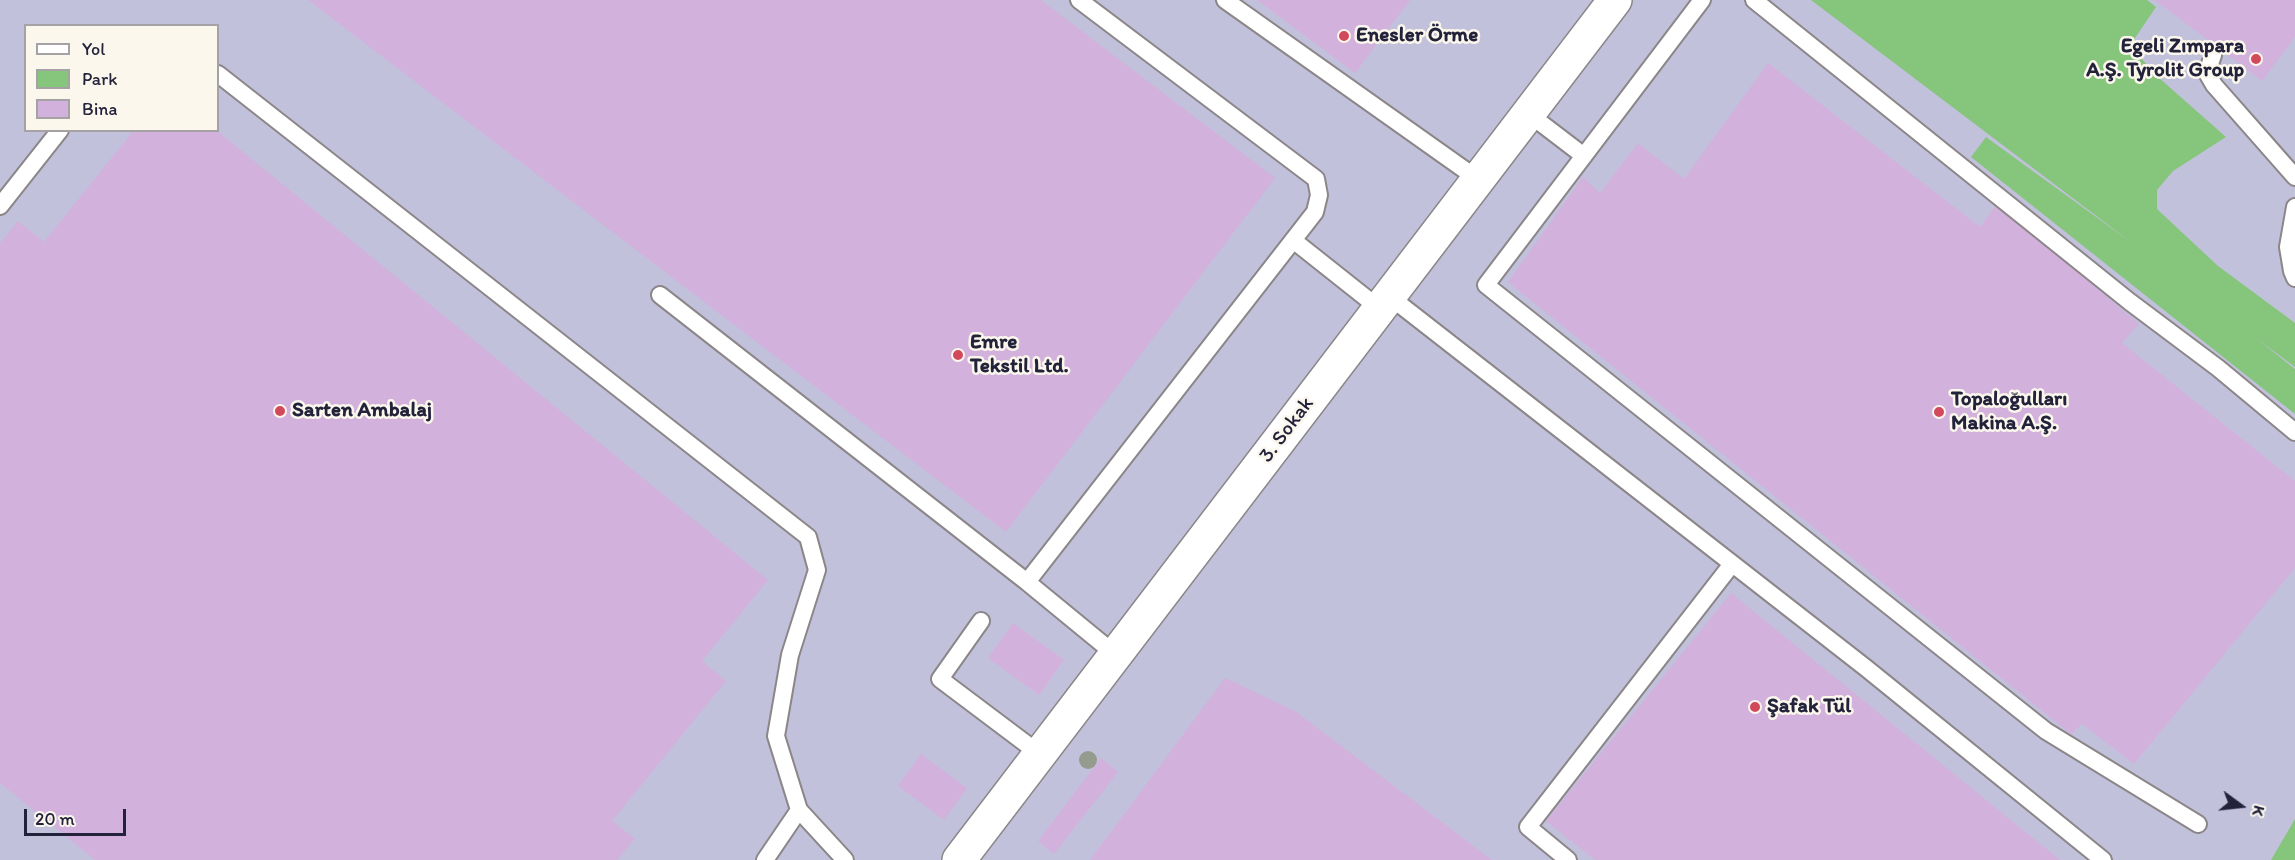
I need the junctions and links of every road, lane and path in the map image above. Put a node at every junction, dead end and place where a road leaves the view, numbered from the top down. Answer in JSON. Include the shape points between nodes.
{"nodes":[{"id":1,"x":1079,"y":0,"type":"edge"},
{"id":2,"x":1225,"y":0,"type":"edge"},
{"id":3,"x":1615,"y":0,"type":"edge"},
{"id":4,"x":1702,"y":0,"type":"edge"},
{"id":5,"x":1754,"y":0,"type":"edge"},
{"id":6,"x":2213,"y":55,"type":"dead end"},
{"id":7,"x":219,"y":75,"type":"edge"},
{"id":8,"x":1529,"y":114,"type":"junction"},
{"id":9,"x":58,"y":132,"type":"edge"},
{"id":10,"x":1584,"y":156,"type":"junction"},
{"id":11,"x":2295,"y":177,"type":"edge"},
{"id":12,"x":1479,"y":180,"type":"junction"},
{"id":13,"x":0,"y":206,"type":"edge"},
{"id":14,"x":2295,"y":207,"type":"edge"},
{"id":15,"x":1293,"y":240,"type":"junction"},
{"id":16,"x":2295,"y":278,"type":"edge"},
{"id":17,"x":660,"y":295,"type":"dead end"},
{"id":18,"x":1385,"y":302,"type":"junction"},
{"id":19,"x":2295,"y":432,"type":"edge"},
{"id":20,"x":1732,"y":564,"type":"junction"},
{"id":21,"x":1027,"y":582,"type":"junction"},
{"id":22,"x":981,"y":621,"type":"dead end"},
{"id":23,"x":1116,"y":655,"type":"junction"},
{"id":24,"x":1041,"y":755,"type":"junction"},
{"id":25,"x":799,"y":810,"type":"junction"},
{"id":26,"x":2198,"y":824,"type":"dead end"},
{"id":27,"x":765,"y":860,"type":"edge"},
{"id":28,"x":845,"y":860,"type":"edge"},
{"id":29,"x":959,"y":860,"type":"edge"},
{"id":30,"x":1568,"y":860,"type":"edge"},
{"id":31,"x":2103,"y":860,"type":"edge"}],
"edges":[{"from":1,"to":15,"type":"lane","via":[[1316,179],[1319,195],[1315,212]]},
{"from":2,"to":12,"type":"lane"},
{"from":3,"to":8,"type":"street","name":"3. Sokak"},
{"from":4,"to":10,"type":"lane"},
{"from":5,"to":19,"type":"lane"},
{"from":6,"to":11,"type":"lane","via":[[2207,73],[2214,85]]},
{"from":7,"to":25,"type":"lane","via":[[808,537],[817,570],[790,655],[776,736]]},
{"from":8,"to":10,"type":"lane"},
{"from":8,"to":12,"type":"street","name":"3. Sokak"},
{"from":9,"to":13,"type":"lane"},
{"from":10,"to":26,"type":"lane","via":[[1486,285],[2046,731]]},
{"from":12,"to":18,"type":"street","name":"3. Sokak"},
{"from":14,"to":16,"type":"lane","via":[[2288,247]]},
{"from":15,"to":18,"type":"lane"},
{"from":15,"to":21,"type":"lane"},
{"from":17,"to":21,"type":"lane"},
{"from":18,"to":20,"type":"lane"},
{"from":18,"to":23,"type":"street","name":"3. Sokak"},
{"from":20,"to":30,"type":"lane","via":[[1528,827]]},
{"from":20,"to":31,"type":"lane"},
{"from":21,"to":23,"type":"lane"},
{"from":22,"to":24,"type":"lane","via":[[940,679]]},
{"from":23,"to":24,"type":"street","name":"3. Sokak"},
{"from":24,"to":29,"type":"street","name":"3. Sokak"},
{"from":25,"to":27,"type":"lane"},
{"from":25,"to":28,"type":"lane"}]}
